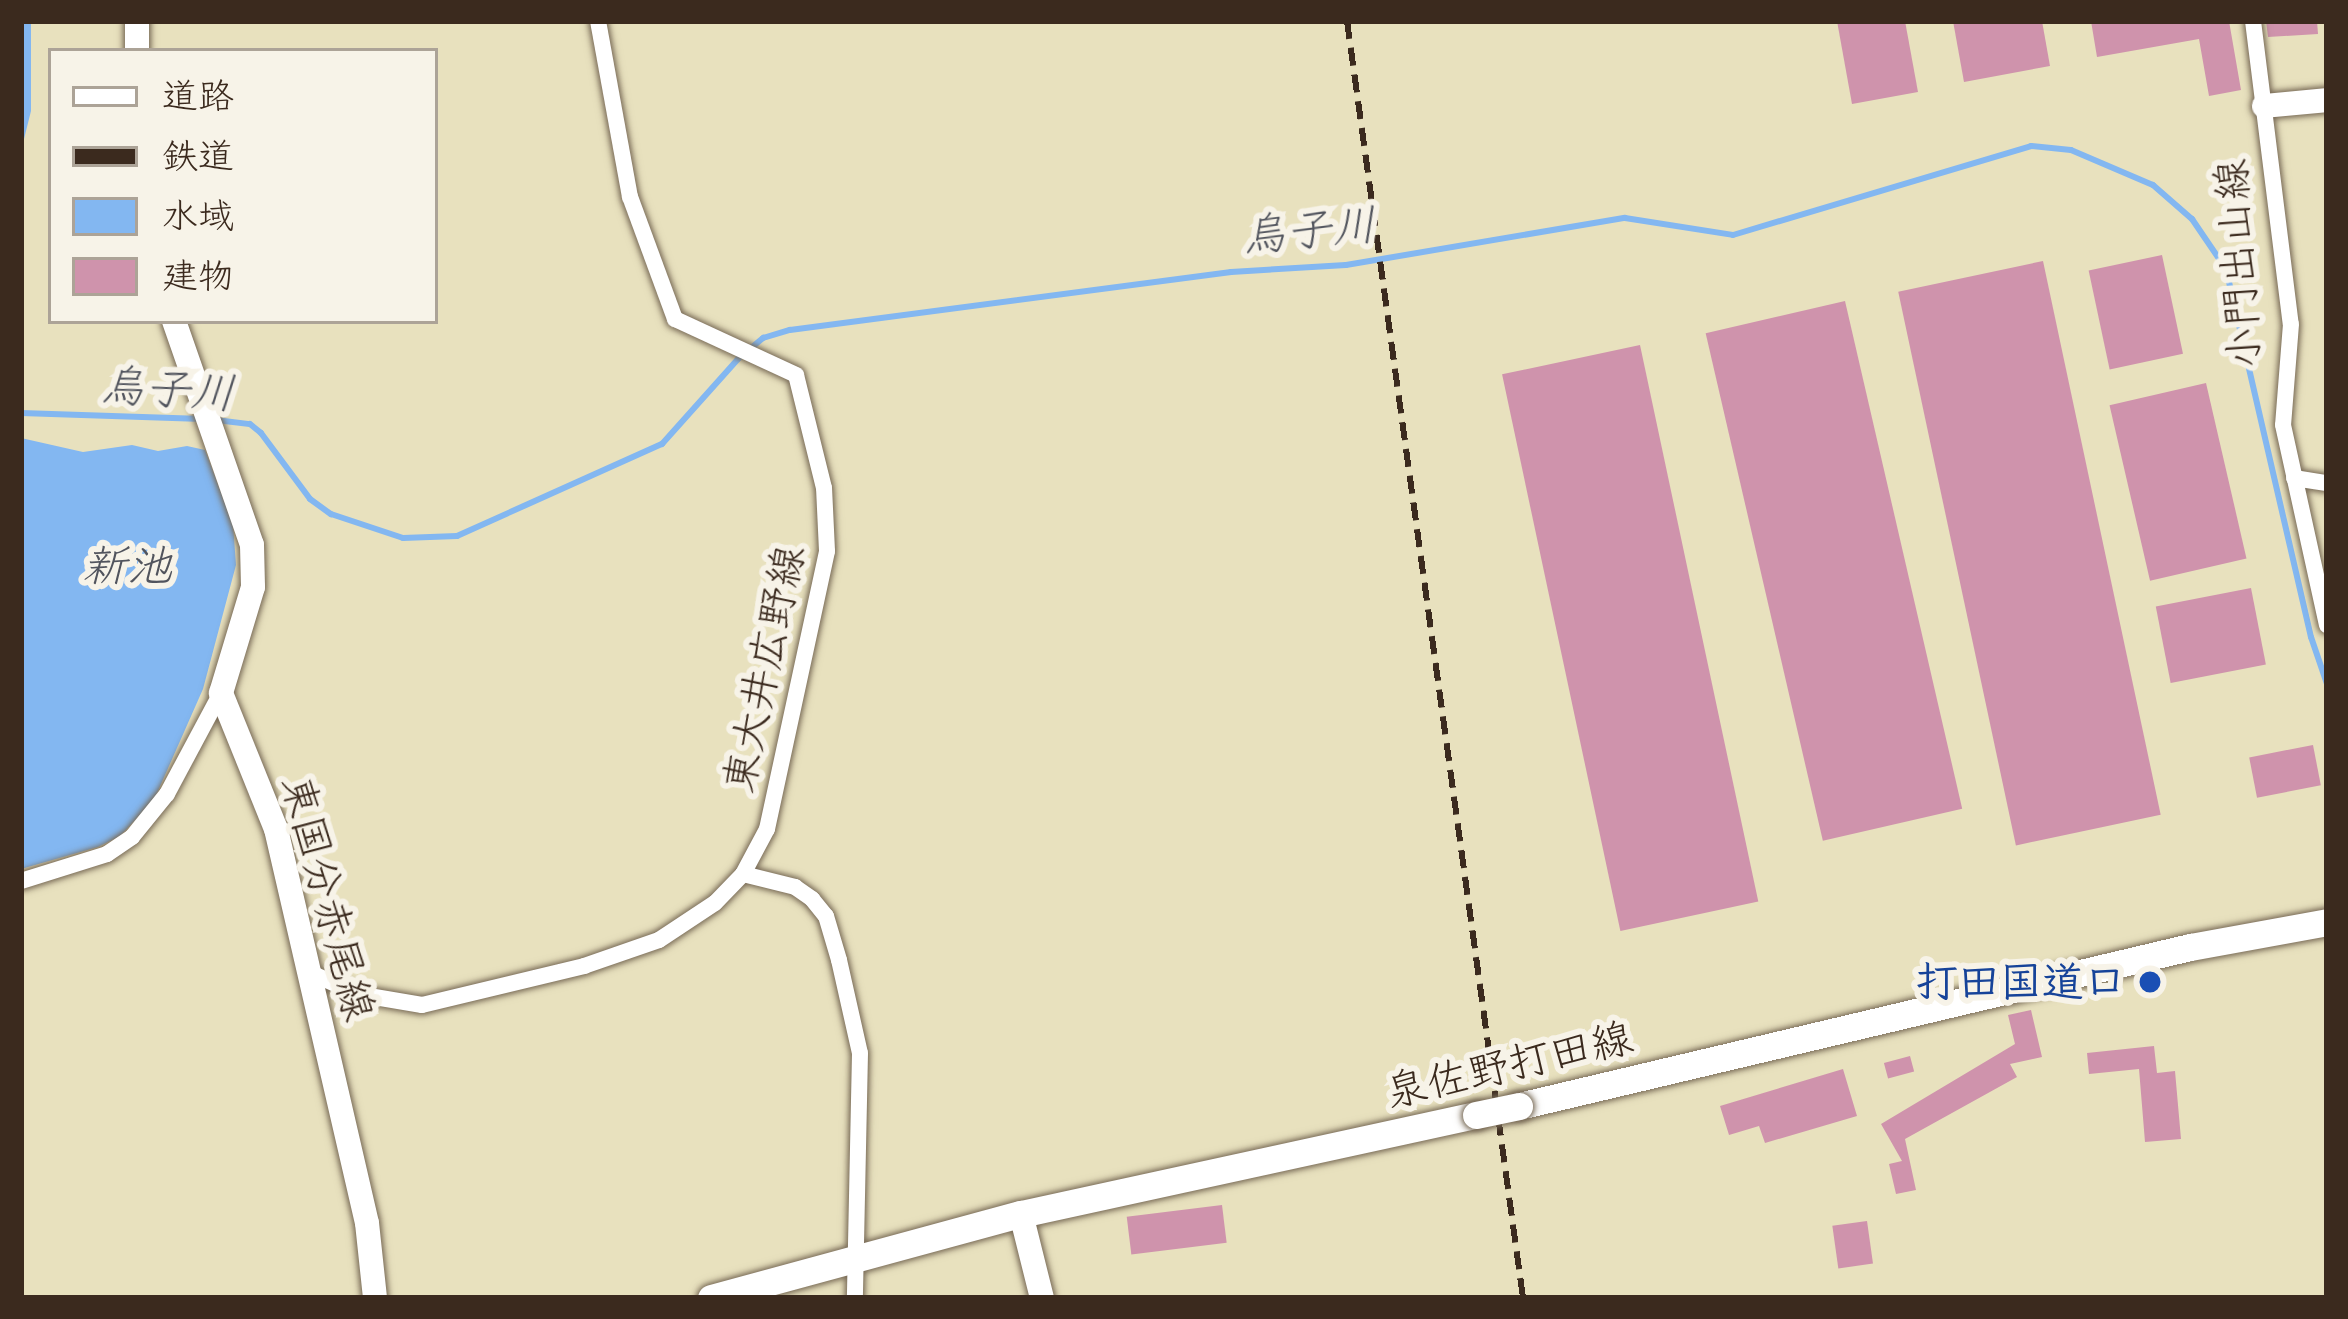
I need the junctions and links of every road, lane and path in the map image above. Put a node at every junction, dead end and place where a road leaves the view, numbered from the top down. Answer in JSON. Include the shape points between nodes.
{"nodes":[{"id":1,"x":598,"y":21,"type":"edge"},
{"id":2,"x":2253,"y":21,"type":"edge"},
{"id":3,"x":2327,"y":100,"type":"edge"},
{"id":4,"x":2264,"y":106,"type":"junction"},
{"id":5,"x":175,"y":324,"type":"edge"},
{"id":6,"x":2294,"y":478,"type":"junction"},
{"id":7,"x":2327,"y":483,"type":"edge"},
{"id":8,"x":2327,"y":625,"type":"edge"},
{"id":9,"x":221,"y":693,"type":"junction"},
{"id":10,"x":743,"y":874,"type":"junction"},
{"id":11,"x":21,"y":881,"type":"edge"},
{"id":12,"x":2327,"y":922,"type":"edge"},
{"id":13,"x":309,"y":972,"type":"junction"},
{"id":14,"x":1021,"y":1214,"type":"junction"},
{"id":15,"x":855,"y":1256,"type":"junction"},
{"id":16,"x":375,"y":1298,"type":"edge"},
{"id":17,"x":711,"y":1298,"type":"edge"},
{"id":18,"x":855,"y":1298,"type":"edge"},
{"id":19,"x":1042,"y":1298,"type":"edge"}],
"edges":[{"from":1,"to":10,"type":"street","name":"東大井広野線","via":[[630,197],[675,319],[796,374],[830,517],[767,829]]},
{"from":2,"to":4,"type":"street"},
{"from":3,"to":4,"type":"street","name":"小門出山線"},
{"from":4,"to":6,"type":"street","name":"小門出山線","via":[[2291,324],[2283,425]]},
{"from":5,"to":9,"type":"street","via":[[253,545],[253,587]]},
{"from":6,"to":7,"type":"street"},
{"from":6,"to":8,"type":"street","name":"小門出山線"},
{"from":9,"to":11,"type":"street","via":[[167,794],[132,837],[107,854]]},
{"from":9,"to":13,"type":"street","name":"東国分赤尾線","via":[[276,829]]},
{"from":10,"to":13,"type":"street","name":"東大井広野線","via":[[659,940],[422,1006],[356,994]]},
{"from":10,"to":15,"type":"street","via":[[812,899],[839,960],[860,1053]]},
{"from":12,"to":14,"type":"main road","name":"泉佐野打田線","bridge":true},
{"from":13,"to":16,"type":"street","name":"東国分赤尾線","via":[[367,1223]]},
{"from":14,"to":15,"type":"main road","name":"泉佐野打田線"},
{"from":14,"to":19,"type":"street"},
{"from":15,"to":17,"type":"main road","name":"泉佐野打田線"},
{"from":15,"to":18,"type":"street"}]}
